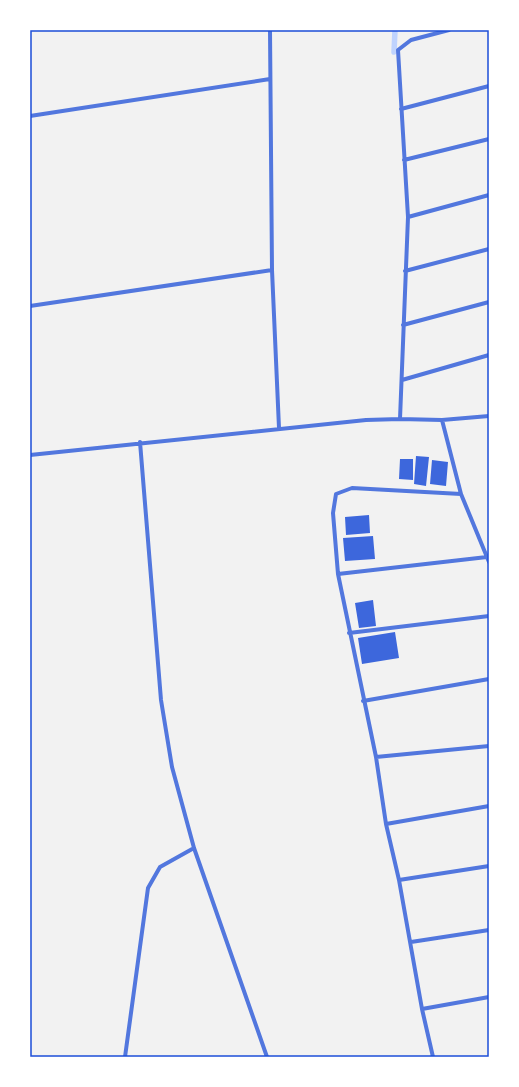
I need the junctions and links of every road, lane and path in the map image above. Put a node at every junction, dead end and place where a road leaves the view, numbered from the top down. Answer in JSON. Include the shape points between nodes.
{"nodes":[{"id":1,"x":270,"y":30,"type":"edge"},
{"id":2,"x":449,"y":30,"type":"edge"},
{"id":3,"x":270,"y":79,"type":"junction"},
{"id":4,"x":489,"y":86,"type":"edge"},
{"id":5,"x":401,"y":110,"type":"junction"},
{"id":6,"x":30,"y":116,"type":"edge"},
{"id":7,"x":489,"y":139,"type":"edge"},
{"id":8,"x":404,"y":160,"type":"junction"},
{"id":9,"x":489,"y":195,"type":"edge"},
{"id":10,"x":408,"y":217,"type":"junction"},
{"id":11,"x":489,"y":249,"type":"edge"},
{"id":12,"x":272,"y":270,"type":"junction"},
{"id":13,"x":405,"y":271,"type":"junction"},
{"id":14,"x":489,"y":302,"type":"edge"},
{"id":15,"x":30,"y":306,"type":"edge"},
{"id":16,"x":403,"y":325,"type":"junction"},
{"id":17,"x":489,"y":355,"type":"edge"},
{"id":18,"x":402,"y":380,"type":"junction"},
{"id":19,"x":489,"y":416,"type":"edge"},
{"id":20,"x":400,"y":418,"type":"junction"},
{"id":21,"x":442,"y":420,"type":"junction"},
{"id":22,"x":279,"y":428,"type":"junction"},
{"id":23,"x":140,"y":442,"type":"junction"},
{"id":24,"x":30,"y":455,"type":"edge"},
{"id":25,"x":461,"y":494,"type":"junction"},
{"id":26,"x":488,"y":560,"type":"edge"},
{"id":27,"x":338,"y":574,"type":"junction"},
{"id":28,"x":489,"y":616,"type":"edge"},
{"id":29,"x":349,"y":633,"type":"junction"},
{"id":30,"x":489,"y":679,"type":"edge"},
{"id":31,"x":363,"y":701,"type":"junction"},
{"id":32,"x":489,"y":746,"type":"edge"},
{"id":33,"x":376,"y":757,"type":"junction"},
{"id":34,"x":489,"y":806,"type":"edge"},
{"id":35,"x":386,"y":824,"type":"junction"},
{"id":36,"x":194,"y":848,"type":"junction"},
{"id":37,"x":489,"y":866,"type":"edge"},
{"id":38,"x":399,"y":880,"type":"junction"},
{"id":39,"x":489,"y":930,"type":"edge"},
{"id":40,"x":411,"y":942,"type":"junction"},
{"id":41,"x":489,"y":997,"type":"edge"},
{"id":42,"x":422,"y":1009,"type":"junction"},
{"id":43,"x":125,"y":1057,"type":"edge"},
{"id":44,"x":267,"y":1057,"type":"edge"},
{"id":45,"x":433,"y":1057,"type":"edge"}],
"edges":[{"from":1,"to":3,"type":"street"},
{"from":2,"to":5,"type":"street","via":[[411,40],[398,50]]},
{"from":3,"to":6,"type":"street"},
{"from":3,"to":12,"type":"street"},
{"from":4,"to":5,"type":"street"},
{"from":5,"to":8,"type":"street"},
{"from":7,"to":8,"type":"street"},
{"from":8,"to":10,"type":"street"},
{"from":9,"to":10,"type":"street"},
{"from":10,"to":13,"type":"street"},
{"from":11,"to":13,"type":"street"},
{"from":12,"to":15,"type":"street"},
{"from":12,"to":22,"type":"street"},
{"from":13,"to":16,"type":"street"},
{"from":14,"to":16,"type":"street"},
{"from":16,"to":18,"type":"street"},
{"from":17,"to":18,"type":"street"},
{"from":18,"to":20,"type":"street"},
{"from":19,"to":21,"type":"street"},
{"from":20,"to":21,"type":"street"},
{"from":20,"to":22,"type":"street"},
{"from":21,"to":25,"type":"street"},
{"from":22,"to":23,"type":"street"},
{"from":23,"to":24,"type":"street"},
{"from":23,"to":36,"type":"street","via":[[161,700],[172,768]]},
{"from":25,"to":26,"type":"street"},
{"from":25,"to":27,"type":"street","via":[[352,488],[336,494],[333,513]]},
{"from":26,"to":27,"type":"street"},
{"from":27,"to":29,"type":"street"},
{"from":28,"to":29,"type":"street"},
{"from":29,"to":31,"type":"street"},
{"from":30,"to":31,"type":"street"},
{"from":31,"to":33,"type":"street"},
{"from":32,"to":33,"type":"street"},
{"from":33,"to":35,"type":"street"},
{"from":34,"to":35,"type":"street"},
{"from":35,"to":38,"type":"street"},
{"from":36,"to":43,"type":"street","via":[[160,868],[148,888]]},
{"from":36,"to":44,"type":"street"},
{"from":37,"to":38,"type":"street"},
{"from":38,"to":40,"type":"street"},
{"from":39,"to":40,"type":"street"},
{"from":40,"to":42,"type":"street"},
{"from":41,"to":42,"type":"street"},
{"from":42,"to":45,"type":"street"}]}
